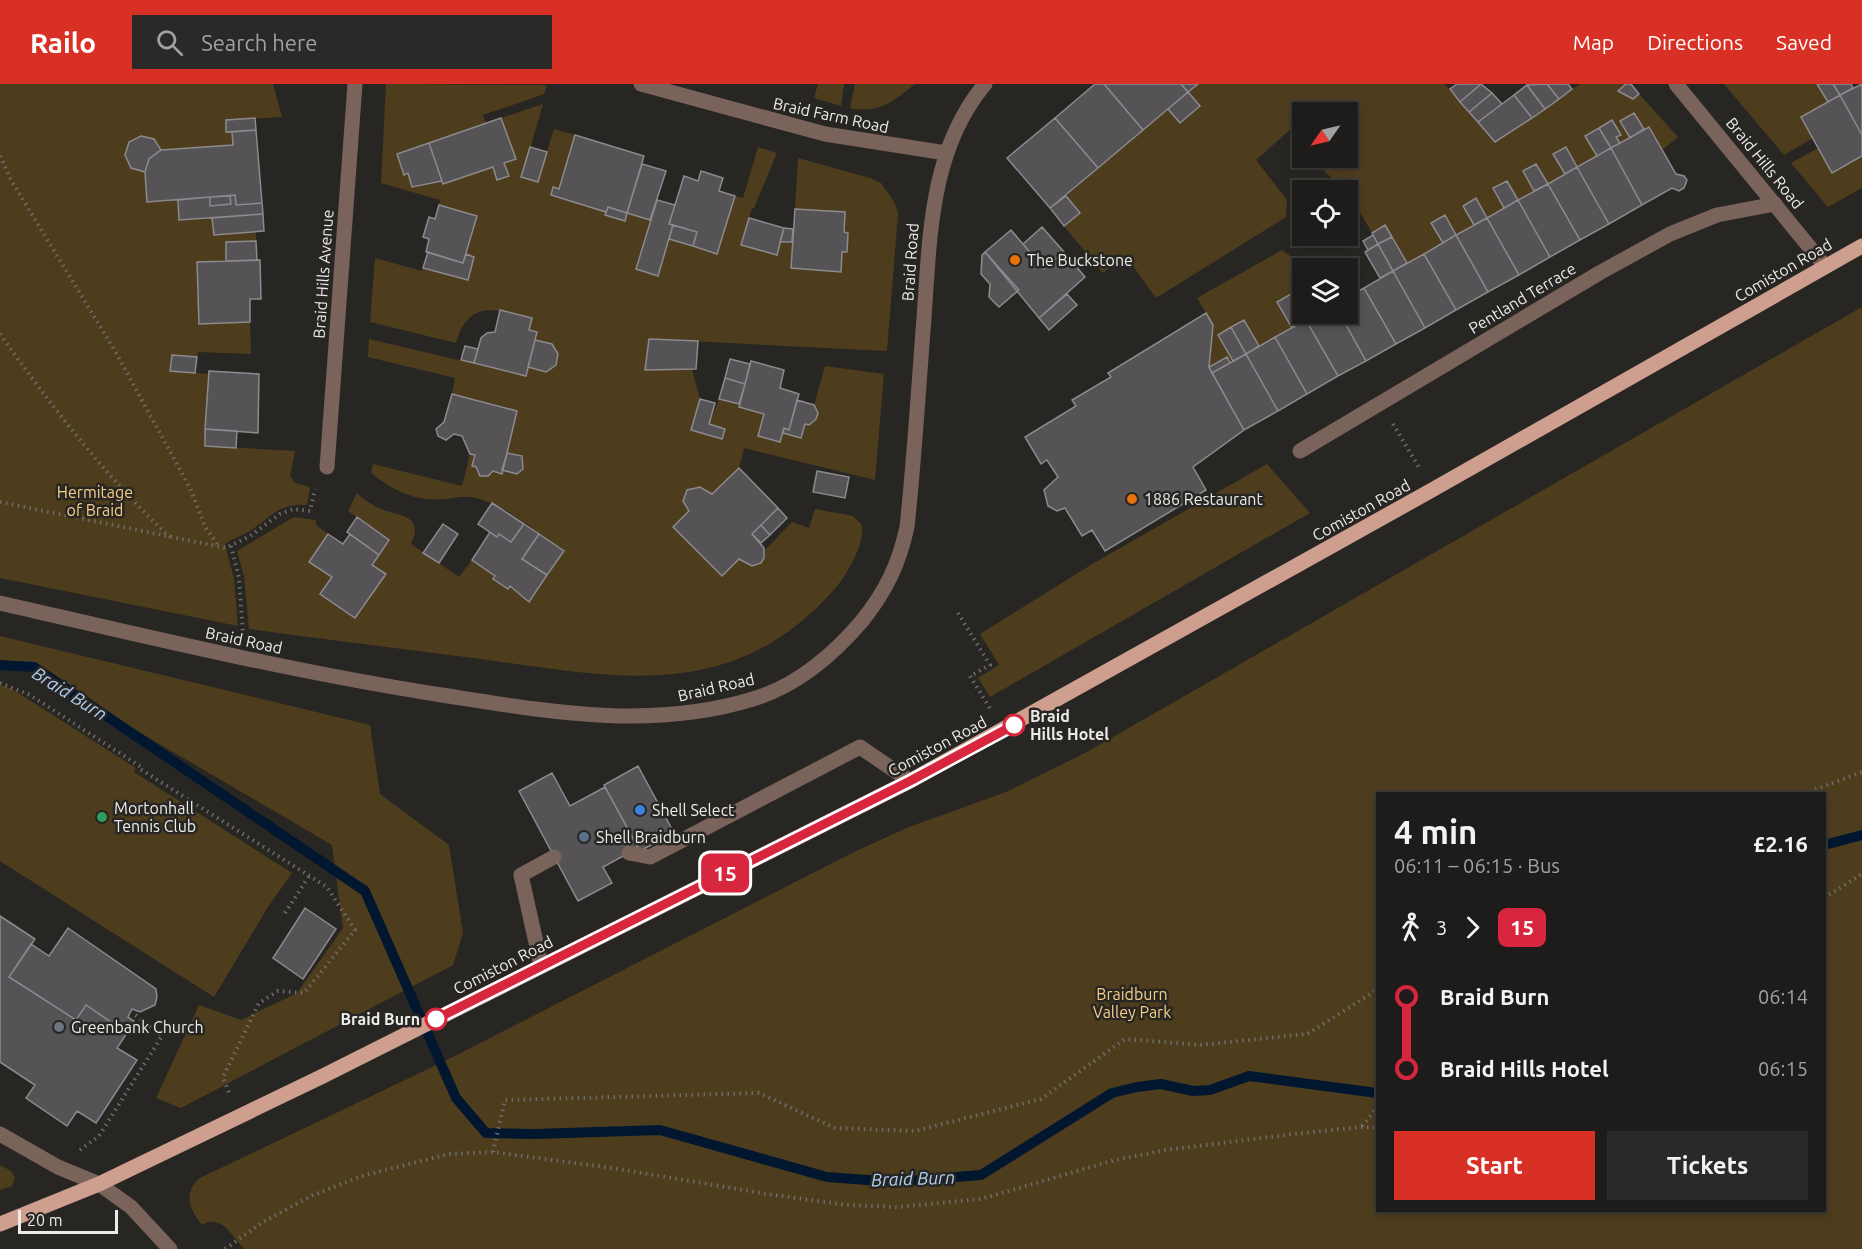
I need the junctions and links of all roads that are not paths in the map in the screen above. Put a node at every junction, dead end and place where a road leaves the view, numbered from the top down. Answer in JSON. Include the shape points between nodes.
{"nodes":[{"id":1,"x":355,"y":84,"type":"edge"},
{"id":2,"x":641,"y":84,"type":"edge"},
{"id":3,"x":985,"y":84,"type":"edge"},
{"id":4,"x":1676,"y":84,"type":"edge"},
{"id":5,"x":946,"y":153,"type":"junction"},
{"id":6,"x":1775,"y":204,"type":"junction"},
{"id":7,"x":1862,"y":246,"type":"edge"},
{"id":8,"x":1825,"y":266,"type":"junction"},
{"id":9,"x":1299,"y":451,"type":"dead end"},
{"id":10,"x":327,"y":467,"type":"road end"},
{"id":11,"x":0,"y":603,"type":"edge"},
{"id":12,"x":910,"y":781,"type":"junction"},
{"id":13,"x":629,"y":853,"type":"dead end"},
{"id":14,"x":554,"y":856,"type":"dead end"},
{"id":15,"x":541,"y":966,"type":"junction"},
{"id":16,"x":0,"y":1134,"type":"edge"},
{"id":17,"x":99,"y":1184,"type":"junction"},
{"id":18,"x":0,"y":1224,"type":"edge"},
{"id":19,"x":170,"y":1249,"type":"edge"}],
"edges":[{"from":1,"to":10,"type":"street","name":"Braid Hills Avenue"},
{"from":2,"to":5,"type":"street","name":"Braid Farm Road","via":[[825,134]]},
{"from":3,"to":5,"type":"street","name":"Braid Road","via":[[970,104]]},
{"from":4,"to":6,"type":"street","name":"Braid Hills Road"},
{"from":5,"to":11,"type":"street","name":"Braid Road","via":[[933,200],[907,526],[897,566],[890,583],[840,646],[767,694],[681,714],[615,717],[503,705],[322,675]]},
{"from":6,"to":8,"type":"street","name":"Braid Hills Road"},
{"from":6,"to":9,"type":"street","name":"Pentland Terrace","via":[[1717,215],[1670,234]]},
{"from":7,"to":8,"type":"main road","name":"Comiston Road"},
{"from":8,"to":12,"type":"main road","name":"Comiston Road"},
{"from":12,"to":13,"type":"street","via":[[860,747],[650,857]]},
{"from":12,"to":15,"type":"main road","name":"Comiston Road"},
{"from":14,"to":15,"type":"street","via":[[521,875]]},
{"from":15,"to":17,"type":"main road","name":"Comiston Road"},
{"from":16,"to":17,"type":"street","via":[[58,1167]]},
{"from":17,"to":18,"type":"main road","name":"Comiston Road"},
{"from":17,"to":19,"type":"street","via":[[131,1207]]}]}
